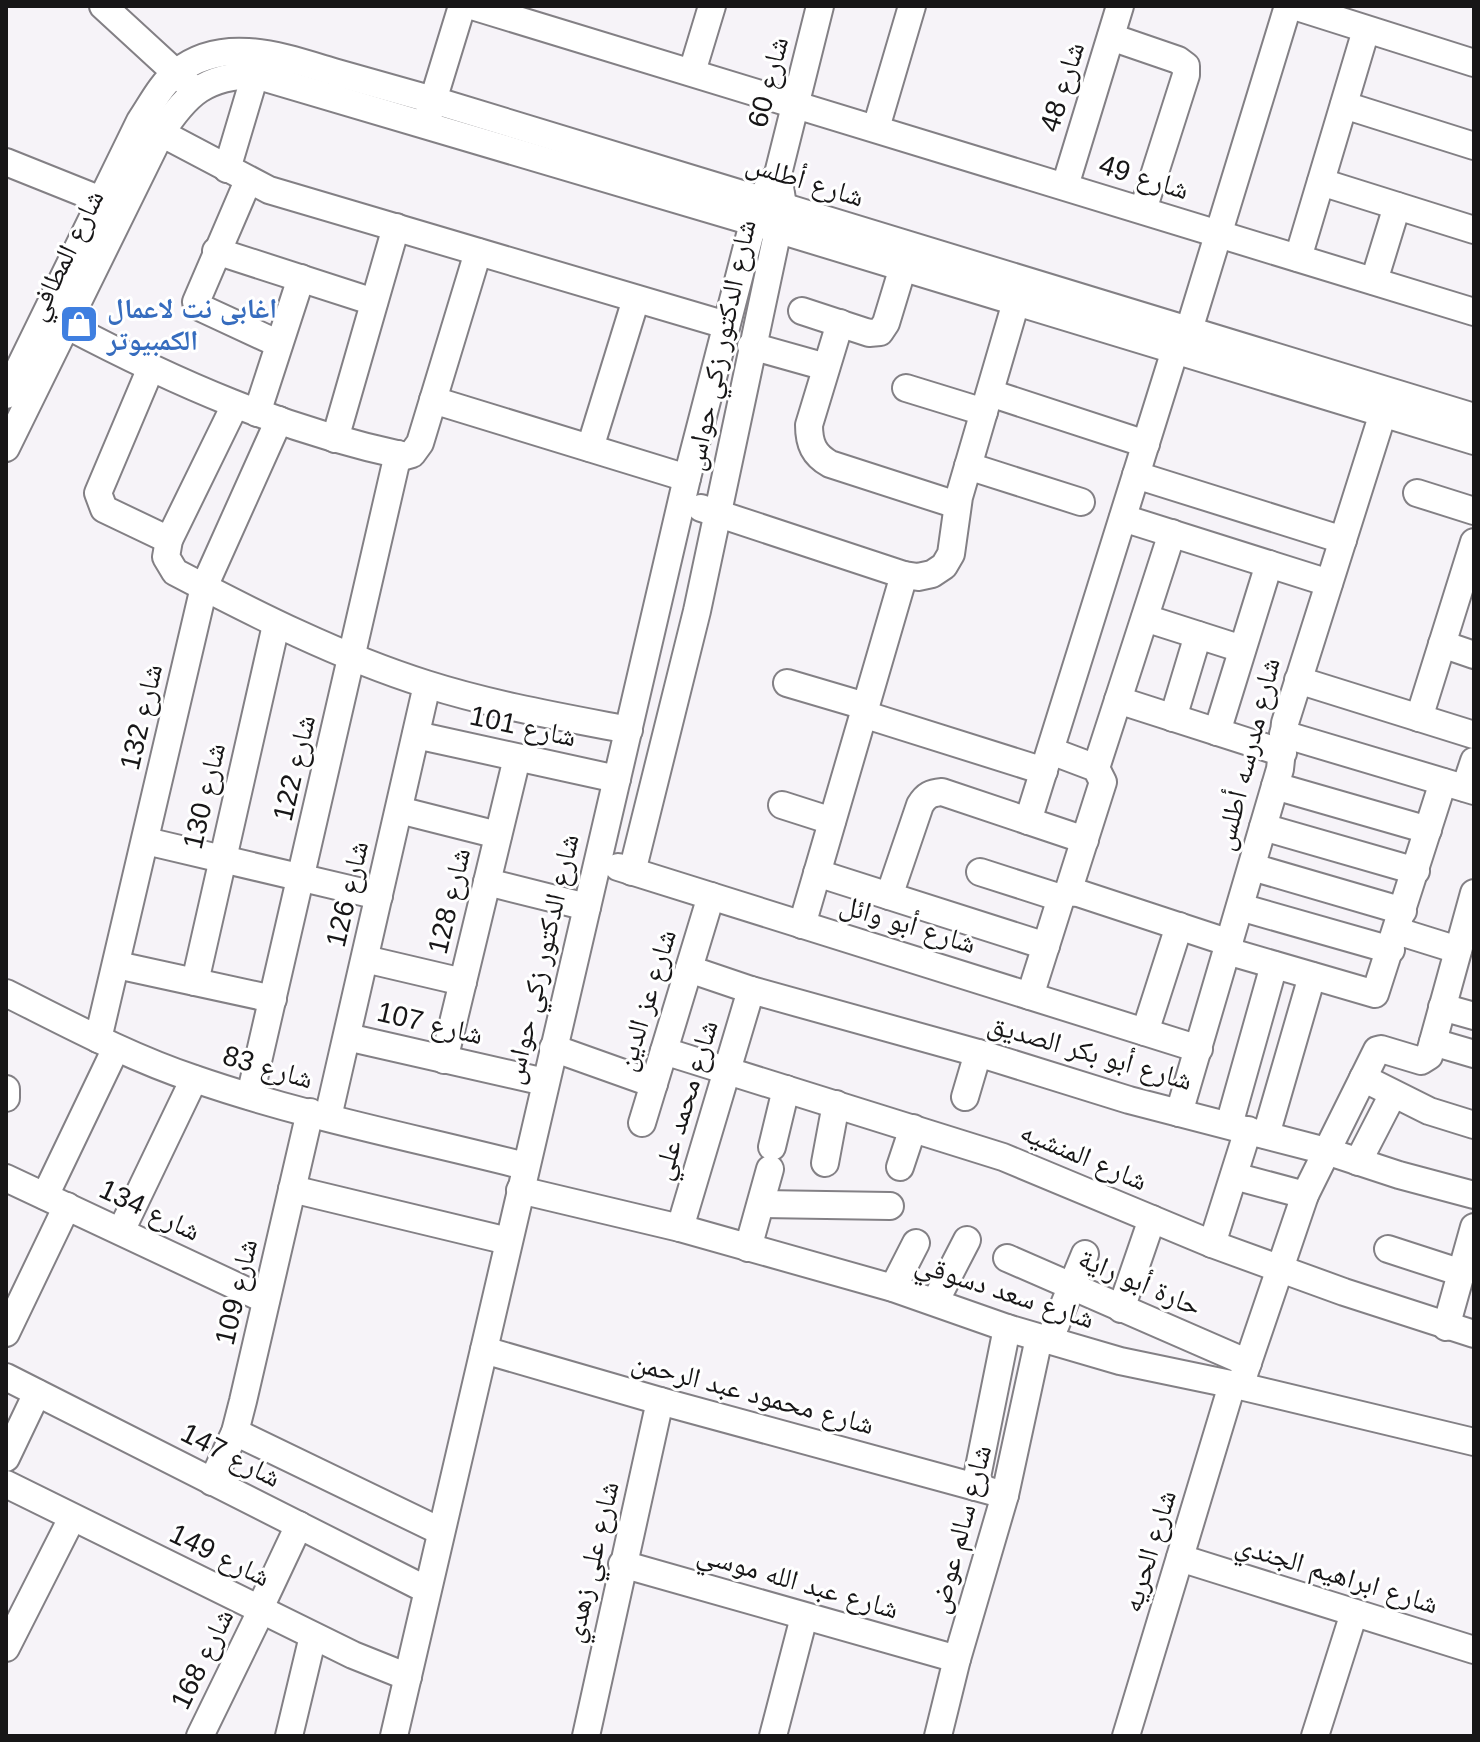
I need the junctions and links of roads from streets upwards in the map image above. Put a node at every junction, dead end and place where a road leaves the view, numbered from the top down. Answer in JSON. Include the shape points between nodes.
{"nodes":[{"id":1,"x":462,"y":6,"type":"edge"},
{"id":2,"x":472,"y":6,"type":"edge"},
{"id":3,"x":712,"y":6,"type":"edge"},
{"id":4,"x":820,"y":6,"type":"edge"},
{"id":5,"x":912,"y":6,"type":"edge"},
{"id":6,"x":1120,"y":6,"type":"edge"},
{"id":7,"x":1291,"y":6,"type":"edge"},
{"id":8,"x":108,"y":8,"type":"edge"},
{"id":9,"x":546,"y":17,"type":"edge"},
{"id":10,"x":1366,"y":22,"type":"edge"},
{"id":11,"x":1111,"y":37,"type":"junction"},
{"id":12,"x":1474,"y":63,"type":"edge"},
{"id":13,"x":692,"y":72,"type":"junction"},
{"id":14,"x":255,"y":75,"type":"junction"},
{"id":15,"x":186,"y":81,"type":"junction"},
{"id":16,"x":796,"y":105,"type":"junction"},
{"id":17,"x":1344,"y":105,"type":"junction"},
{"id":18,"x":429,"y":112,"type":"junction"},
{"id":19,"x":150,"y":127,"type":"junction"},
{"id":20,"x":876,"y":128,"type":"junction"},
{"id":21,"x":1474,"y":146,"type":"edge"},
{"id":22,"x":7,"y":167,"type":"edge"},
{"id":23,"x":238,"y":175,"type":"junction"},
{"id":24,"x":1321,"y":182,"type":"junction"},
{"id":25,"x":1065,"y":186,"type":"junction"},
{"id":26,"x":101,"y":200,"type":"junction"},
{"id":27,"x":1397,"y":206,"type":"junction"},
{"id":28,"x":1143,"y":210,"type":"junction"},
{"id":29,"x":768,"y":214,"type":"junction"},
{"id":30,"x":396,"y":227,"type":"junction"},
{"id":31,"x":1474,"y":230,"type":"edge"},
{"id":32,"x":1219,"y":234,"type":"junction"},
{"id":33,"x":216,"y":251,"type":"junction"},
{"id":34,"x":478,"y":252,"type":"junction"},
{"id":35,"x":1298,"y":258,"type":"junction"},
{"id":36,"x":903,"y":267,"type":"junction"},
{"id":37,"x":301,"y":278,"type":"junction"},
{"id":38,"x":1374,"y":281,"type":"junction"},
{"id":39,"x":1019,"y":290,"type":"junction"},
{"id":40,"x":636,"y":299,"type":"junction"},
{"id":41,"x":374,"y":302,"type":"junction"},
{"id":42,"x":802,"y":311,"type":"dead end"},
{"id":43,"x":1474,"y":312,"type":"edge"},
{"id":44,"x":840,"y":323,"type":"junction"},
{"id":45,"x":66,"y":325,"type":"junction"},
{"id":46,"x":726,"y":325,"type":"junction"},
{"id":47,"x":1182,"y":340,"type":"junction"},
{"id":48,"x":279,"y":344,"type":"junction"},
{"id":49,"x":751,"y":346,"type":"junction"},
{"id":50,"x":1218,"y":351,"type":"junction"},
{"id":51,"x":826,"y":367,"type":"junction"},
{"id":52,"x":150,"y":370,"type":"junction"},
{"id":53,"x":906,"y":388,"type":"dead end"},
{"id":54,"x":6,"y":395,"type":"edge"},
{"id":55,"x":433,"y":400,"type":"junction"},
{"id":56,"x":987,"y":402,"type":"junction"},
{"id":57,"x":257,"y":413,"type":"junction"},
{"id":58,"x":1383,"y":413,"type":"junction"},
{"id":59,"x":1474,"y":417,"type":"edge"},
{"id":60,"x":335,"y":439,"type":"junction"},
{"id":61,"x":1474,"y":441,"type":"edge"},
{"id":62,"x":1146,"y":444,"type":"junction"},
{"id":63,"x":6,"y":448,"type":"edge"},
{"id":64,"x":590,"y":448,"type":"junction"},
{"id":65,"x":398,"y":454,"type":"junction"},
{"id":66,"x":968,"y":466,"type":"junction"},
{"id":67,"x":1136,"y":475,"type":"junction"},
{"id":68,"x":685,"y":490,"type":"junction"},
{"id":69,"x":1417,"y":493,"type":"dead end"},
{"id":70,"x":957,"y":505,"type":"junction"},
{"id":71,"x":1474,"y":511,"type":"edge"},
{"id":72,"x":717,"y":513,"type":"junction"},
{"id":73,"x":1123,"y":517,"type":"junction"},
{"id":74,"x":1172,"y":533,"type":"junction"},
{"id":75,"x":169,"y":540,"type":"junction"},
{"id":76,"x":1343,"y":540,"type":"junction"},
{"id":77,"x":1474,"y":542,"type":"edge"},
{"id":78,"x":1269,"y":564,"type":"junction"},
{"id":79,"x":904,"y":575,"type":"junction"},
{"id":80,"x":1329,"y":583,"type":"junction"},
{"id":81,"x":204,"y":587,"type":"junction"},
{"id":82,"x":1145,"y":618,"type":"junction"},
{"id":83,"x":276,"y":625,"type":"junction"},
{"id":84,"x":1198,"y":635,"type":"junction"},
{"id":85,"x":1442,"y":644,"type":"junction"},
{"id":86,"x":1242,"y":649,"type":"junction"},
{"id":87,"x":1474,"y":655,"type":"edge"},
{"id":88,"x":353,"y":659,"type":"junction"},
{"id":89,"x":1298,"y":680,"type":"junction"},
{"id":90,"x":787,"y":683,"type":"dead end"},
{"id":91,"x":427,"y":685,"type":"junction"},
{"id":92,"x":1118,"y":700,"type":"junction"},
{"id":93,"x":864,"y":710,"type":"junction"},
{"id":94,"x":1173,"y":718,"type":"junction"},
{"id":95,"x":1419,"y":718,"type":"junction"},
{"id":96,"x":629,"y":730,"type":"junction"},
{"id":97,"x":1217,"y":732,"type":"junction"},
{"id":98,"x":416,"y":735,"type":"junction"},
{"id":99,"x":1474,"y":735,"type":"edge"},
{"id":100,"x":1283,"y":743,"type":"junction"},
{"id":101,"x":517,"y":758,"type":"junction"},
{"id":102,"x":1047,"y":761,"type":"junction"},
{"id":103,"x":1474,"y":761,"type":"edge"},
{"id":104,"x":1096,"y":768,"type":"junction"},
{"id":105,"x":617,"y":779,"type":"junction"},
{"id":106,"x":1275,"y":786,"type":"junction"},
{"id":107,"x":1461,"y":787,"type":"edge"},
{"id":108,"x":782,"y":805,"type":"dead end"},
{"id":109,"x":399,"y":810,"type":"junction"},
{"id":110,"x":832,"y":821,"type":"junction"},
{"id":111,"x":1028,"y":821,"type":"junction"},
{"id":112,"x":1263,"y":827,"type":"junction"},
{"id":113,"x":1428,"y":830,"type":"junction"},
{"id":114,"x":498,"y":835,"type":"junction"},
{"id":115,"x":1085,"y":840,"type":"junction"},
{"id":116,"x":146,"y":841,"type":"junction"},
{"id":117,"x":222,"y":859,"type":"junction"},
{"id":118,"x":598,"y":861,"type":"junction"},
{"id":119,"x":1252,"y":867,"type":"junction"},
{"id":120,"x":1416,"y":871,"type":"junction"},
{"id":121,"x":632,"y":872,"type":"junction"},
{"id":122,"x":980,"y":872,"type":"dead end"},
{"id":123,"x":817,"y":873,"type":"junction"},
{"id":124,"x":301,"y":878,"type":"junction"},
{"id":125,"x":487,"y":882,"type":"junction"},
{"id":126,"x":1474,"y":893,"type":"edge"},
{"id":127,"x":1065,"y":895,"type":"junction"},
{"id":128,"x":379,"y":896,"type":"junction"},
{"id":129,"x":711,"y":896,"type":"junction"},
{"id":130,"x":889,"y":896,"type":"junction"},
{"id":131,"x":587,"y":907,"type":"junction"},
{"id":132,"x":1240,"y":907,"type":"junction"},
{"id":133,"x":802,"y":925,"type":"junction"},
{"id":134,"x":1179,"y":926,"type":"junction"},
{"id":135,"x":1397,"y":931,"type":"junction"},
{"id":136,"x":1046,"y":946,"type":"junction"},
{"id":137,"x":1228,"y":947,"type":"junction"},
{"id":138,"x":1464,"y":951,"type":"edge"},
{"id":139,"x":365,"y":959,"type":"junction"},
{"id":140,"x":117,"y":965,"type":"junction"},
{"id":141,"x":1274,"y":965,"type":"junction"},
{"id":142,"x":689,"y":969,"type":"junction"},
{"id":143,"x":1312,"y":976,"type":"junction"},
{"id":144,"x":195,"y":982,"type":"junction"},
{"id":145,"x":463,"y":982,"type":"junction"},
{"id":146,"x":751,"y":990,"type":"junction"},
{"id":147,"x":6,"y":993,"type":"edge"},
{"id":148,"x":1030,"y":996,"type":"junction"},
{"id":149,"x":273,"y":999,"type":"junction"},
{"id":150,"x":1442,"y":1007,"type":"junction"},
{"id":151,"x":1474,"y":1016,"type":"edge"},
{"id":152,"x":1145,"y":1032,"type":"junction"},
{"id":153,"x":347,"y":1037,"type":"junction"},
{"id":154,"x":1433,"y":1042,"type":"junction"},
{"id":155,"x":107,"y":1044,"type":"junction"},
{"id":156,"x":553,"y":1048,"type":"junction"},
{"id":157,"x":1199,"y":1049,"type":"junction"},
{"id":158,"x":664,"y":1051,"type":"junction"},
{"id":159,"x":978,"y":1053,"type":"junction"},
{"id":160,"x":1474,"y":1054,"type":"edge"},
{"id":161,"x":444,"y":1060,"type":"junction"},
{"id":162,"x":727,"y":1071,"type":"junction"},
{"id":163,"x":1363,"y":1078,"type":"junction"},
{"id":164,"x":194,"y":1079,"type":"junction"},
{"id":165,"x":545,"y":1082,"type":"junction"},
{"id":166,"x":654,"y":1084,"type":"junction"},
{"id":167,"x":6,"y":1089,"type":"edge"},
{"id":168,"x":786,"y":1089,"type":"junction"},
{"id":169,"x":1393,"y":1094,"type":"junction"},
{"id":170,"x":250,"y":1096,"type":"junction"},
{"id":171,"x":965,"y":1097,"type":"dead end"},
{"id":172,"x":6,"y":1098,"type":"edge"},
{"id":173,"x":836,"y":1104,"type":"junction"},
{"id":174,"x":1179,"y":1113,"type":"junction"},
{"id":175,"x":319,"y":1114,"type":"junction"},
{"id":176,"x":642,"y":1123,"type":"dead end"},
{"id":177,"x":1474,"y":1125,"type":"edge"},
{"id":178,"x":913,"y":1128,"type":"junction"},
{"id":179,"x":1248,"y":1130,"type":"junction"},
{"id":180,"x":1326,"y":1151,"type":"junction"},
{"id":181,"x":1358,"y":1162,"type":"junction"},
{"id":182,"x":825,"y":1163,"type":"dead end"},
{"id":183,"x":900,"y":1167,"type":"dead end"},
{"id":184,"x":1234,"y":1176,"type":"junction"},
{"id":185,"x":6,"y":1178,"type":"edge"},
{"id":186,"x":522,"y":1178,"type":"junction"},
{"id":187,"x":292,"y":1189,"type":"junction"},
{"id":188,"x":1305,"y":1195,"type":"junction"},
{"id":189,"x":1474,"y":1195,"type":"edge"},
{"id":190,"x":56,"y":1201,"type":"junction"},
{"id":191,"x":761,"y":1204,"type":"junction"},
{"id":192,"x":890,"y":1206,"type":"dead end"},
{"id":193,"x":1152,"y":1219,"type":"junction"},
{"id":194,"x":1474,"y":1227,"type":"edge"},
{"id":195,"x":680,"y":1228,"type":"junction"},
{"id":196,"x":121,"y":1231,"type":"junction"},
{"id":197,"x":967,"y":1240,"type":"dead end"},
{"id":198,"x":508,"y":1241,"type":"junction"},
{"id":199,"x":916,"y":1243,"type":"dead end"},
{"id":200,"x":1212,"y":1244,"type":"junction"},
{"id":201,"x":748,"y":1248,"type":"junction"},
{"id":202,"x":1388,"y":1249,"type":"dead end"},
{"id":203,"x":1085,"y":1254,"type":"dead end"},
{"id":204,"x":1007,"y":1258,"type":"dead end"},
{"id":205,"x":1468,"y":1261,"type":"edge"},
{"id":206,"x":1280,"y":1269,"type":"junction"},
{"id":207,"x":893,"y":1288,"type":"junction"},
{"id":208,"x":1072,"y":1288,"type":"junction"},
{"id":209,"x":15,"y":1292,"type":"edge"},
{"id":210,"x":266,"y":1300,"type":"junction"},
{"id":211,"x":935,"y":1302,"type":"junction"},
{"id":212,"x":1121,"y":1309,"type":"junction"},
{"id":213,"x":1446,"y":1327,"type":"junction"},
{"id":214,"x":1007,"y":1328,"type":"junction"},
{"id":215,"x":6,"y":1333,"type":"edge"},
{"id":216,"x":1474,"y":1334,"type":"edge"},
{"id":217,"x":1044,"y":1340,"type":"junction"},
{"id":218,"x":484,"y":1350,"type":"junction"},
{"id":219,"x":6,"y":1377,"type":"edge"},
{"id":220,"x":1240,"y":1378,"type":"junction"},
{"id":221,"x":37,"y":1393,"type":"junction"},
{"id":222,"x":660,"y":1401,"type":"junction"},
{"id":223,"x":235,"y":1432,"type":"junction"},
{"id":224,"x":1474,"y":1442,"type":"edge"},
{"id":225,"x":6,"y":1458,"type":"edge"},
{"id":226,"x":212,"y":1482,"type":"junction"},
{"id":227,"x":6,"y":1484,"type":"edge"},
{"id":228,"x":975,"y":1487,"type":"junction"},
{"id":229,"x":1005,"y":1495,"type":"junction"},
{"id":230,"x":72,"y":1518,"type":"junction"},
{"id":231,"x":299,"y":1525,"type":"junction"},
{"id":232,"x":440,"y":1531,"type":"junction"},
{"id":233,"x":1180,"y":1558,"type":"junction"},
{"id":234,"x":622,"y":1564,"type":"junction"},
{"id":235,"x":427,"y":1590,"type":"junction"},
{"id":236,"x":260,"y":1610,"type":"junction"},
{"id":237,"x":1354,"y":1613,"type":"junction"},
{"id":238,"x":804,"y":1617,"type":"junction"},
{"id":239,"x":313,"y":1636,"type":"junction"},
{"id":240,"x":8,"y":1637,"type":"edge"},
{"id":241,"x":1474,"y":1650,"type":"edge"},
{"id":242,"x":957,"y":1659,"type":"junction"},
{"id":243,"x":408,"y":1677,"type":"junction"},
{"id":244,"x":200,"y":1736,"type":"edge"},
{"id":245,"x":289,"y":1736,"type":"edge"},
{"id":246,"x":394,"y":1736,"type":"edge"},
{"id":247,"x":586,"y":1736,"type":"edge"},
{"id":248,"x":773,"y":1736,"type":"edge"},
{"id":249,"x":938,"y":1736,"type":"edge"},
{"id":250,"x":1126,"y":1736,"type":"edge"},
{"id":251,"x":1315,"y":1736,"type":"edge"}],
"edges":[{"from":1,"to":18,"type":"street"},
{"from":2,"to":9,"type":"street","name":"شارع 49"},
{"from":3,"to":13,"type":"street"},
{"from":4,"to":16,"type":"street","name":"شارع 60"},
{"from":5,"to":20,"type":"street"},
{"from":6,"to":11,"type":"street","name":"شارع 48"},
{"from":7,"to":10,"type":"street"},
{"from":7,"to":32,"type":"street"},
{"from":8,"to":15,"type":"street"},
{"from":9,"to":13,"type":"street","name":"شارع 49"},
{"from":10,"to":12,"type":"street"},
{"from":10,"to":17,"type":"street"},
{"from":11,"to":25,"type":"street","name":"شارع 48"},
{"from":11,"to":28,"type":"street","via":[[1186,66]]},
{"from":13,"to":16,"type":"street","name":"شارع 49"},
{"from":14,"to":15,"type":"street","name":"شارع أطلس"},
{"from":14,"to":18,"type":"street","name":"شارع أطلس"},
{"from":14,"to":23,"type":"street"},
{"from":15,"to":18,"type":"street","name":"شارع أطلس","via":[[207,56],[251,51],[281,56]]},
{"from":15,"to":19,"type":"street","name":"شارع أطلس","via":[[180,104]]},
{"from":16,"to":20,"type":"street","name":"شارع 49"},
{"from":16,"to":29,"type":"street","name":"شارع 60"},
{"from":17,"to":21,"type":"street"},
{"from":17,"to":24,"type":"street"},
{"from":18,"to":29,"type":"street","name":"شارع أطلس"},
{"from":19,"to":23,"type":"street"},
{"from":19,"to":26,"type":"street","name":"شارع المطافي"},
{"from":19,"to":45,"type":"street","name":"شارع المطافي"},
{"from":20,"to":25,"type":"street","name":"شارع 49"},
{"from":22,"to":26,"type":"street"},
{"from":23,"to":30,"type":"street","via":[[269,190]]},
{"from":23,"to":33,"type":"street"},
{"from":24,"to":27,"type":"street"},
{"from":24,"to":35,"type":"street"},
{"from":25,"to":28,"type":"street","name":"شارع 49"},
{"from":26,"to":54,"type":"street","name":"شارع المطافي"},
{"from":27,"to":31,"type":"street"},
{"from":27,"to":38,"type":"street"},
{"from":28,"to":32,"type":"street","name":"شارع 49"},
{"from":29,"to":36,"type":"street","name":"شارع أطلس"},
{"from":29,"to":39,"type":"street","name":"شارع أطلس"},
{"from":29,"to":46,"type":"street","name":"شارع الدكتور زكي حواس"},
{"from":29,"to":49,"type":"street","name":"شارع الدكتور زكي حواس"},
{"from":30,"to":34,"type":"street"},
{"from":30,"to":41,"type":"street"},
{"from":32,"to":35,"type":"street","name":"شارع 49"},
{"from":32,"to":47,"type":"street"},
{"from":33,"to":37,"type":"street"},
{"from":33,"to":48,"type":"street","via":[[197,305]]},
{"from":34,"to":40,"type":"street"},
{"from":34,"to":55,"type":"street"},
{"from":35,"to":38,"type":"street","name":"شارع 49"},
{"from":36,"to":39,"type":"street","name":"شارع أطلس"},
{"from":36,"to":44,"type":"street","via":[[880,332]]},
{"from":37,"to":41,"type":"street"},
{"from":37,"to":48,"type":"street"},
{"from":38,"to":43,"type":"street","name":"شارع 49"},
{"from":39,"to":47,"type":"street","name":"شارع أطلس"},
{"from":39,"to":56,"type":"street"},
{"from":40,"to":46,"type":"street"},
{"from":40,"to":64,"type":"street"},
{"from":41,"to":60,"type":"street"},
{"from":42,"to":44,"type":"street"},
{"from":44,"to":51,"type":"street"},
{"from":45,"to":52,"type":"street"},
{"from":45,"to":63,"type":"street","name":"شارع المطافي"},
{"from":46,"to":68,"type":"street","name":"شارع الدكتور زكي حواس"},
{"from":47,"to":50,"type":"street","name":"شارع أطلس"},
{"from":47,"to":62,"type":"street"},
{"from":48,"to":57,"type":"street"},
{"from":49,"to":51,"type":"street"},
{"from":49,"to":72,"type":"street","name":"شارع الدكتور زكي حواس"},
{"from":50,"to":58,"type":"street","name":"شارع أطلس"},
{"from":50,"to":59,"type":"street","name":"شارع أطلس"},
{"from":51,"to":70,"type":"street","via":[[809,425],[820,458]]},
{"from":52,"to":57,"type":"street"},
{"from":52,"to":75,"type":"street","via":[[98,493],[104,509]]},
{"from":53,"to":56,"type":"street"},
{"from":55,"to":64,"type":"street"},
{"from":55,"to":65,"type":"street","via":[[418,450]]},
{"from":56,"to":62,"type":"street"},
{"from":56,"to":66,"type":"street"},
{"from":57,"to":60,"type":"street"},
{"from":57,"to":75,"type":"street"},
{"from":57,"to":81,"type":"street","name":"شارع 132"},
{"from":58,"to":61,"type":"street","name":"شارع أطلس"},
{"from":58,"to":76,"type":"street","name":"شارع مدرسه أطلس"},
{"from":60,"to":65,"type":"street"},
{"from":62,"to":67,"type":"street"},
{"from":64,"to":68,"type":"street"},
{"from":65,"to":88,"type":"street","name":"شارع 122"},
{"from":66,"to":70,"type":"street"},
{"from":66,"to":73,"type":"street"},
{"from":67,"to":73,"type":"street"},
{"from":67,"to":76,"type":"street"},
{"from":68,"to":72,"type":"street"},
{"from":68,"to":96,"type":"street","name":"شارع الدكتور زكي حواس"},
{"from":69,"to":71,"type":"street"},
{"from":70,"to":79,"type":"street","via":[[951,554],[944,566],[932,574]]},
{"from":72,"to":79,"type":"street"},
{"from":72,"to":121,"type":"street","name":"شارع الدكتور زكي حواس"},
{"from":73,"to":74,"type":"street"},
{"from":73,"to":102,"type":"street"},
{"from":74,"to":78,"type":"street"},
{"from":74,"to":82,"type":"street"},
{"from":75,"to":81,"type":"street","via":[[169,566]]},
{"from":76,"to":80,"type":"street","name":"شارع مدرسه أطلس"},
{"from":77,"to":85,"type":"street"},
{"from":78,"to":80,"type":"street"},
{"from":78,"to":86,"type":"street"},
{"from":79,"to":93,"type":"street"},
{"from":80,"to":89,"type":"street","name":"شارع مدرسه أطلس"},
{"from":81,"to":83,"type":"street"},
{"from":81,"to":116,"type":"street","name":"شارع 132"},
{"from":82,"to":84,"type":"street"},
{"from":82,"to":92,"type":"street"},
{"from":83,"to":88,"type":"street"},
{"from":83,"to":117,"type":"street","name":"شارع 130"},
{"from":84,"to":86,"type":"street"},
{"from":84,"to":94,"type":"street"},
{"from":85,"to":87,"type":"street"},
{"from":85,"to":95,"type":"street"},
{"from":86,"to":97,"type":"street"},
{"from":88,"to":91,"type":"street"},
{"from":88,"to":124,"type":"street","name":"شارع 122"},
{"from":89,"to":95,"type":"street"},
{"from":89,"to":100,"type":"street","name":"شارع مدرسه أطلس"},
{"from":90,"to":93,"type":"street"},
{"from":91,"to":96,"type":"street"},
{"from":91,"to":98,"type":"street","name":"شارع 126"},
{"from":92,"to":94,"type":"street"},
{"from":92,"to":104,"type":"street"},
{"from":93,"to":102,"type":"street"},
{"from":93,"to":110,"type":"street"},
{"from":94,"to":97,"type":"street"},
{"from":95,"to":99,"type":"street"},
{"from":96,"to":105,"type":"street","name":"شارع الدكتور زكي حواس"},
{"from":97,"to":100,"type":"street"},
{"from":98,"to":101,"type":"street","name":"شارع 101"},
{"from":98,"to":109,"type":"street","name":"شارع 126"},
{"from":100,"to":106,"type":"street","name":"شارع مدرسه أطلس"},
{"from":100,"to":107,"type":"street"},
{"from":101,"to":105,"type":"street","name":"شارع 101"},
{"from":101,"to":114,"type":"street","name":"شارع 128"},
{"from":102,"to":104,"type":"street"},
{"from":102,"to":111,"type":"street"},
{"from":103,"to":107,"type":"street"},
{"from":104,"to":115,"type":"street","via":[[1103,782]]},
{"from":105,"to":118,"type":"street","name":"شارع الدكتور زكي حواس"},
{"from":106,"to":112,"type":"street","name":"شارع مدرسه أطلس"},
{"from":106,"to":113,"type":"street"},
{"from":107,"to":113,"type":"street"},
{"from":108,"to":110,"type":"street"},
{"from":109,"to":114,"type":"street"},
{"from":109,"to":128,"type":"street","name":"شارع 126"},
{"from":110,"to":123,"type":"street"},
{"from":111,"to":115,"type":"street"},
{"from":111,"to":130,"type":"street","via":[[942,792],[925,797]]},
{"from":112,"to":119,"type":"street","name":"شارع مدرسه أطلس"},
{"from":112,"to":120,"type":"street"},
{"from":113,"to":120,"type":"street"},
{"from":114,"to":125,"type":"street","name":"شارع 128"},
{"from":115,"to":127,"type":"street"},
{"from":116,"to":117,"type":"street"},
{"from":116,"to":140,"type":"street","name":"شارع 132"},
{"from":117,"to":124,"type":"street"},
{"from":117,"to":144,"type":"street","name":"شارع 130"},
{"from":118,"to":121,"type":"street","name":"شارع أبو وائل"},
{"from":118,"to":131,"type":"street","name":"شارع الدكتور زكي حواس"},
{"from":119,"to":132,"type":"street","name":"شارع مدرسه أطلس"},
{"from":119,"to":135,"type":"street"},
{"from":120,"to":135,"type":"street"},
{"from":121,"to":129,"type":"street","name":"شارع أبو وائل"},
{"from":122,"to":127,"type":"street"},
{"from":123,"to":130,"type":"street"},
{"from":123,"to":133,"type":"street"},
{"from":124,"to":128,"type":"street"},
{"from":124,"to":149,"type":"street","name":"شارع 122"},
{"from":125,"to":131,"type":"street"},
{"from":125,"to":145,"type":"street","name":"شارع 128"},
{"from":126,"to":138,"type":"street"},
{"from":127,"to":134,"type":"street","via":[[1078,893]]},
{"from":127,"to":136,"type":"street"},
{"from":128,"to":139,"type":"street","name":"شارع 126"},
{"from":129,"to":133,"type":"street","name":"شارع أبو وائل"},
{"from":129,"to":142,"type":"street","name":"شارع عز الدين"},
{"from":130,"to":136,"type":"street"},
{"from":131,"to":156,"type":"street","name":"شارع الدكتور زكي حواس"},
{"from":132,"to":135,"type":"street"},
{"from":132,"to":137,"type":"street","name":"شارع مدرسه أطلس"},
{"from":133,"to":148,"type":"street","name":"شارع أبو وائل"},
{"from":134,"to":137,"type":"street"},
{"from":134,"to":152,"type":"street"},
{"from":135,"to":138,"type":"street"},
{"from":135,"to":143,"type":"street","via":[[1375,994]]},
{"from":136,"to":148,"type":"street"},
{"from":137,"to":141,"type":"street"},
{"from":137,"to":157,"type":"street","name":"شارع مدرسه أطلس"},
{"from":138,"to":150,"type":"street"},
{"from":139,"to":145,"type":"street"},
{"from":139,"to":153,"type":"street","name":"شارع 126"},
{"from":140,"to":144,"type":"street"},
{"from":140,"to":155,"type":"street","name":"شارع 132"},
{"from":141,"to":143,"type":"street"},
{"from":141,"to":179,"type":"street"},
{"from":142,"to":146,"type":"street","name":"شارع أبو بكر الصديق"},
{"from":142,"to":158,"type":"street","name":"شارع عز الدين"},
{"from":143,"to":179,"type":"street"},
{"from":144,"to":149,"type":"street"},
{"from":145,"to":161,"type":"street","name":"شارع 128"},
{"from":146,"to":159,"type":"street","name":"شارع أبو بكر الصديق"},
{"from":146,"to":162,"type":"street","name":"شارع محمد علي"},
{"from":147,"to":155,"type":"street","name":"شارع 83"},
{"from":148,"to":152,"type":"street","name":"شارع أبو وائل"},
{"from":149,"to":170,"type":"street","name":"شارع 122"},
{"from":150,"to":151,"type":"street"},
{"from":150,"to":154,"type":"street"},
{"from":152,"to":157,"type":"street","name":"شارع أبو وائل"},
{"from":153,"to":161,"type":"street","name":"شارع 107"},
{"from":153,"to":175,"type":"street","name":"شارع 126"},
{"from":154,"to":160,"type":"street"},
{"from":154,"to":163,"type":"street","name":"شارع الحريه","via":[[1429,1056],[1421,1061],[1379,1049]]},
{"from":155,"to":164,"type":"street","name":"شارع 83"},
{"from":155,"to":190,"type":"street","name":"شارع 132"},
{"from":156,"to":165,"type":"street","name":"شارع الدكتور زكي حواس"},
{"from":156,"to":166,"type":"street"},
{"from":157,"to":174,"type":"street","name":"شارع مدرسه أطلس"},
{"from":158,"to":162,"type":"street","name":"شارع المنشيه"},
{"from":158,"to":166,"type":"street","name":"شارع عز الدين"},
{"from":159,"to":171,"type":"street"},
{"from":159,"to":174,"type":"street","name":"شارع أبو بكر الصديق"},
{"from":161,"to":165,"type":"street","name":"شارع 107"},
{"from":162,"to":168,"type":"street","name":"شارع المنشيه"},
{"from":162,"to":195,"type":"street","name":"شارع محمد علي"},
{"from":163,"to":169,"type":"street"},
{"from":163,"to":180,"type":"street","name":"شارع الحريه"},
{"from":164,"to":170,"type":"street","name":"شارع 83"},
{"from":164,"to":196,"type":"street"},
{"from":165,"to":186,"type":"street","name":"شارع الدكتور زكي حواس"},
{"from":166,"to":176,"type":"street","name":"شارع عز الدين"},
{"from":167,"to":172,"type":"street"},
{"from":168,"to":173,"type":"street","name":"شارع المنشيه"},
{"from":168,"to":191,"type":"street"},
{"from":169,"to":177,"type":"street"},
{"from":169,"to":181,"type":"street"},
{"from":170,"to":175,"type":"street","name":"شارع 83"},
{"from":173,"to":178,"type":"street","name":"شارع المنشيه"},
{"from":173,"to":182,"type":"street"},
{"from":174,"to":179,"type":"street","name":"شارع أبو بكر الصديق"},
{"from":175,"to":186,"type":"street","name":"شارع 83"},
{"from":175,"to":187,"type":"street","name":"شارع 109"},
{"from":178,"to":183,"type":"street"},
{"from":178,"to":193,"type":"street","name":"شارع المنشيه","via":[[1036,1169]]},
{"from":179,"to":180,"type":"street","name":"شارع أبو بكر الصديق"},
{"from":179,"to":184,"type":"street"},
{"from":180,"to":181,"type":"street","name":"شارع أبو بكر الصديق"},
{"from":180,"to":188,"type":"street","name":"شارع الحريه"},
{"from":181,"to":189,"type":"street","name":"شارع أبو بكر الصديق"},
{"from":184,"to":188,"type":"street"},
{"from":184,"to":200,"type":"street"},
{"from":185,"to":190,"type":"street","name":"شارع 134"},
{"from":186,"to":195,"type":"street","name":"شارع سعد دسوقي"},
{"from":186,"to":198,"type":"street","name":"شارع الدكتور زكي حواس"},
{"from":187,"to":198,"type":"street"},
{"from":187,"to":210,"type":"street","name":"شارع 109"},
{"from":188,"to":206,"type":"street","name":"شارع الحريه"},
{"from":190,"to":196,"type":"street","name":"شارع 134"},
{"from":190,"to":209,"type":"street","name":"شارع 132"},
{"from":191,"to":192,"type":"street"},
{"from":191,"to":201,"type":"street"},
{"from":193,"to":200,"type":"street","name":"شارع المنشيه"},
{"from":193,"to":212,"type":"street"},
{"from":194,"to":205,"type":"street"},
{"from":195,"to":201,"type":"street","name":"شارع سعد دسوقي"},
{"from":196,"to":210,"type":"street","name":"شارع 134"},
{"from":197,"to":211,"type":"street"},
{"from":198,"to":218,"type":"street","name":"شارع الدكتور زكي حواس"},
{"from":199,"to":207,"type":"street"},
{"from":200,"to":206,"type":"street","name":"شارع المنشيه"},
{"from":201,"to":207,"type":"street","name":"شارع سعد دسوقي"},
{"from":202,"to":205,"type":"street"},
{"from":203,"to":208,"type":"street","name":"شارع سالم عوض"},
{"from":204,"to":208,"type":"street","name":"حارة أبو راية"},
{"from":205,"to":213,"type":"street"},
{"from":206,"to":213,"type":"street","name":"شارع المنشيه"},
{"from":206,"to":220,"type":"street","name":"شارع الحريه"},
{"from":207,"to":211,"type":"street","name":"شارع سعد دسوقي"},
{"from":208,"to":212,"type":"street","name":"حارة أبو راية"},
{"from":208,"to":217,"type":"street","name":"شارع سالم عوض"},
{"from":209,"to":215,"type":"street","name":"شارع 132"},
{"from":210,"to":223,"type":"street","name":"شارع 109"},
{"from":211,"to":214,"type":"street","name":"شارع سعد دسوقي"},
{"from":212,"to":220,"type":"street","name":"حارة أبو راية"},
{"from":213,"to":216,"type":"street","name":"شارع المنشيه"},
{"from":214,"to":217,"type":"street","name":"شارع سعد دسوقي"},
{"from":214,"to":228,"type":"street"},
{"from":217,"to":220,"type":"street","name":"شارع سعد دسوقي","via":[[1120,1361]]},
{"from":217,"to":229,"type":"street","name":"شارع سالم عوض"},
{"from":218,"to":222,"type":"street","name":"شارع محمود عبد الرحمن"},
{"from":218,"to":232,"type":"street","name":"شارع الدكتور زكي حواس"},
{"from":219,"to":221,"type":"street","name":"شارع 147"},
{"from":220,"to":224,"type":"street","name":"شارع سعد دسوقي"},
{"from":220,"to":233,"type":"street","name":"شارع الحريه"},
{"from":221,"to":225,"type":"street"},
{"from":221,"to":226,"type":"street","name":"شارع 147"},
{"from":222,"to":228,"type":"street","name":"شارع محمود عبد الرحمن"},
{"from":222,"to":234,"type":"street","name":"شارع علي زهدي"},
{"from":223,"to":226,"type":"street","name":"شارع 109"},
{"from":223,"to":232,"type":"street"},
{"from":226,"to":231,"type":"street","name":"شارع 147"},
{"from":227,"to":230,"type":"street","name":"شارع 149"},
{"from":228,"to":229,"type":"street","name":"شارع محمود عبد الرحمن"},
{"from":229,"to":242,"type":"street","name":"شارع سالم عوض"},
{"from":230,"to":236,"type":"street","name":"شارع 149"},
{"from":230,"to":240,"type":"street"},
{"from":231,"to":235,"type":"street","name":"شارع 147"},
{"from":231,"to":236,"type":"street","name":"شارع 168"},
{"from":232,"to":235,"type":"street","name":"شارع الدكتور زكي حواس"},
{"from":233,"to":237,"type":"street","name":"شارع ابراهيم الجندي"},
{"from":233,"to":250,"type":"street","name":"شارع الحريه"},
{"from":234,"to":238,"type":"street","name":"شارع عبد الله موسي"},
{"from":234,"to":247,"type":"street","name":"شارع علي زهدي"},
{"from":235,"to":243,"type":"street","name":"شارع الدكتور زكي حواس"},
{"from":236,"to":239,"type":"street","name":"شارع 149"},
{"from":236,"to":244,"type":"street","name":"شارع 168"},
{"from":237,"to":241,"type":"street","name":"شارع ابراهيم الجندي"},
{"from":237,"to":251,"type":"street"},
{"from":238,"to":242,"type":"street","name":"شارع عبد الله موسي"},
{"from":238,"to":248,"type":"street"},
{"from":239,"to":243,"type":"street","name":"شارع 149"},
{"from":239,"to":245,"type":"street"},
{"from":242,"to":249,"type":"street","name":"شارع سالم عوض"},
{"from":243,"to":246,"type":"street","name":"شارع الدكتور زكي حواس"}]}
